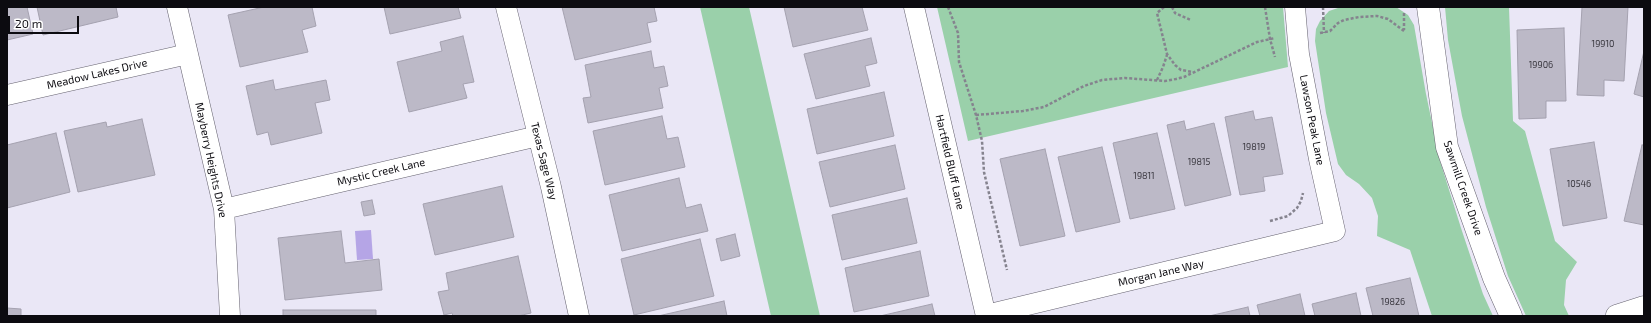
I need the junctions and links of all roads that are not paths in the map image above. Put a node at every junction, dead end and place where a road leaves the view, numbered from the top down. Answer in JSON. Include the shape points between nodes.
{"nodes":[{"id":1,"x":177,"y":7,"type":"edge"},
{"id":2,"x":506,"y":7,"type":"edge"},
{"id":3,"x":914,"y":7,"type":"edge"},
{"id":4,"x":1296,"y":7,"type":"edge"},
{"id":5,"x":1428,"y":7,"type":"edge"},
{"id":6,"x":188,"y":54,"type":"junction"},
{"id":7,"x":7,"y":95,"type":"edge"},
{"id":8,"x":538,"y":136,"type":"junction"},
{"id":9,"x":224,"y":209,"type":"junction"},
{"id":10,"x":1335,"y":232,"type":"joint"},
{"id":11,"x":1644,"y":306,"type":"edge"},
{"id":12,"x":986,"y":315,"type":"edge"},
{"id":13,"x":1616,"y":315,"type":"dead end"},
{"id":14,"x":230,"y":316,"type":"edge"},
{"id":15,"x":579,"y":316,"type":"edge"},
{"id":16,"x":1511,"y":316,"type":"edge"}],
"edges":[{"from":1,"to":6,"type":"street","name":"Mayberry Heights Drive"},
{"from":2,"to":8,"type":"street","name":"Texas Sage Way"},
{"from":3,"to":12,"type":"street","name":"Hartfield Bluff Lane"},
{"from":4,"to":10,"type":"street","name":"Lawson Peak Lane","via":[[1299,54]]},
{"from":5,"to":16,"type":"street","name":"Sawmill Creek Drive","via":[[1447,147],[1494,278]]},
{"from":6,"to":7,"type":"street","name":"Meadow Lakes Drive"},
{"from":6,"to":9,"type":"street","name":"Mayberry Heights Drive"},
{"from":8,"to":9,"type":"street","name":"Mystic Creek Lane"},
{"from":8,"to":15,"type":"street","name":"Texas Sage Way"},
{"from":9,"to":14,"type":"street","name":"Mayberry Heights Drive"},
{"from":10,"to":12,"type":"street","name":"Morgan Jane Way"},
{"from":11,"to":13,"type":"street"}]}
